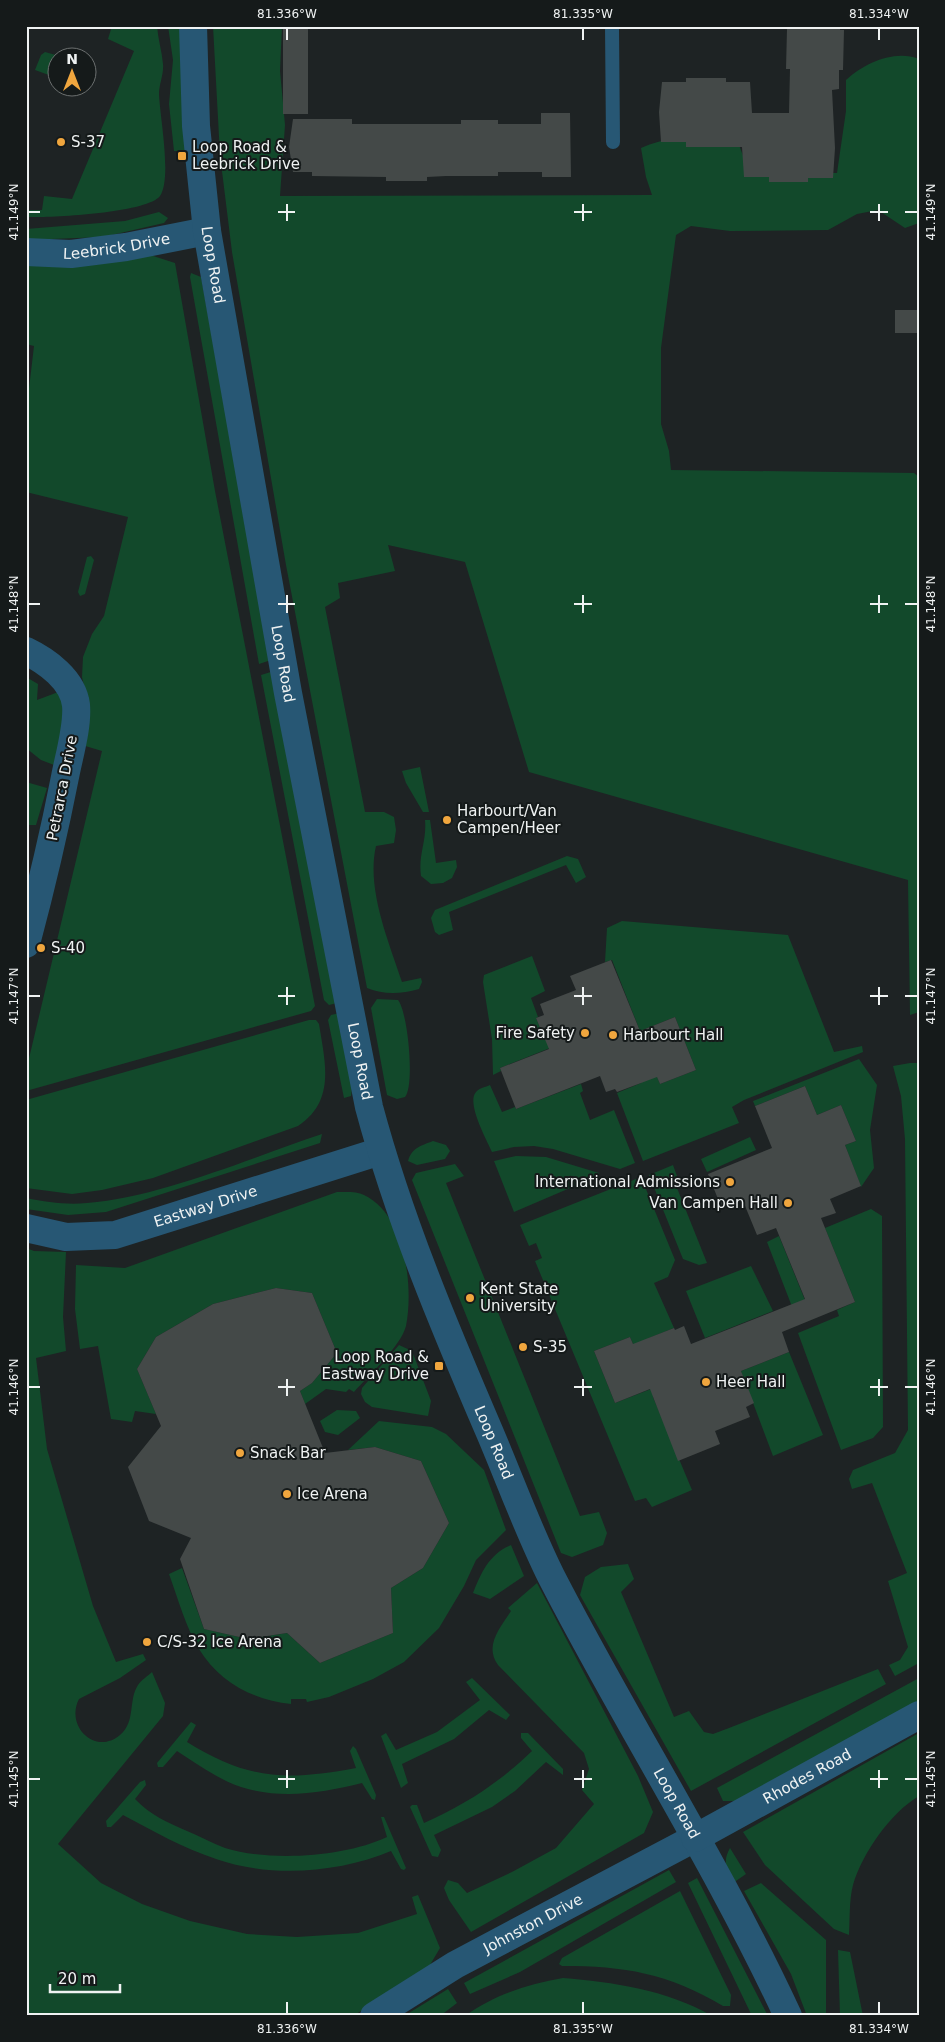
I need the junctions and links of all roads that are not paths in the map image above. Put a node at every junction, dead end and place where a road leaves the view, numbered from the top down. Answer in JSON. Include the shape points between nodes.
{"nodes":[{"id":1,"x":193,"y":26,"type":"edge"},
{"id":2,"x":612,"y":26,"type":"edge"},
{"id":3,"x":613,"y":142,"type":"dead end"},
{"id":4,"x":207,"y":231,"type":"junction"},
{"id":5,"x":26,"y":252,"type":"edge"},
{"id":6,"x":26,"y":651,"type":"edge"},
{"id":7,"x":26,"y":944,"type":"edge"},
{"id":8,"x":381,"y":1151,"type":"junction"},
{"id":9,"x":26,"y":1228,"type":"edge"},
{"id":10,"x":919,"y":1715,"type":"edge"},
{"id":11,"x":695,"y":1838,"type":"junction"},
{"id":12,"x":374,"y":2016,"type":"edge"},
{"id":13,"x":788,"y":2016,"type":"edge"}],
"edges":[{"from":1,"to":4,"type":"street","name":"Loop Road","via":[[196,117]]},
{"from":2,"to":3,"type":"lane"},
{"from":4,"to":5,"type":"street","name":"Leebrick Drive","via":[[71,254]]},
{"from":4,"to":8,"type":"street","name":"Loop Road","via":[[288,693],[369,1107]]},
{"from":6,"to":7,"type":"street","name":"Petrarca Drive","via":[[54,668],[70,688],[76,705],[72,742],[48,863]]},
{"from":8,"to":9,"type":"street","name":"Eastway Drive","via":[[115,1236],[66,1237]]},
{"from":8,"to":11,"type":"street","name":"Loop Road","via":[[419,1260],[550,1574]]},
{"from":10,"to":11,"type":"street","name":"Rhodes Road"},
{"from":11,"to":12,"type":"street","name":"Johnston Drive","via":[[456,1965]]},
{"from":11,"to":13,"type":"street","name":"Loop Road"}]}
